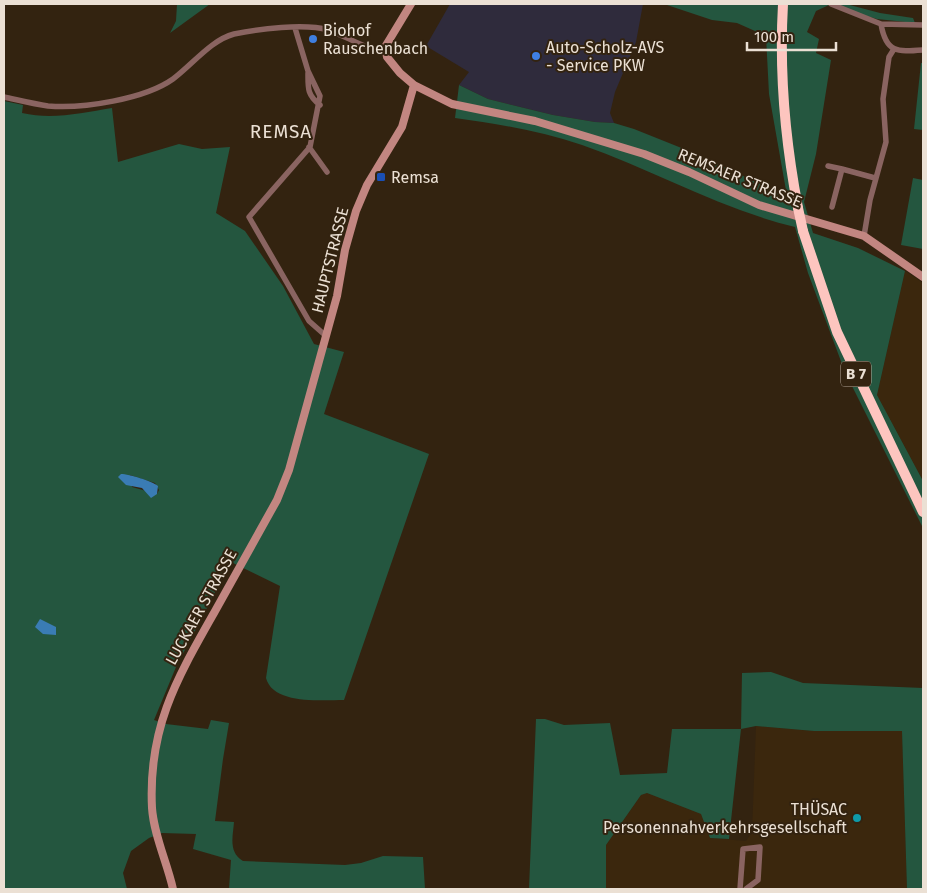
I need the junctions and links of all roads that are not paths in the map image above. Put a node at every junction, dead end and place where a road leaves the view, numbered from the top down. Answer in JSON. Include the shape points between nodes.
{"nodes":[{"id":1,"x":411,"y":4,"type":"edge"},
{"id":2,"x":783,"y":4,"type":"edge"},
{"id":3,"x":831,"y":4,"type":"edge"},
{"id":4,"x":881,"y":24,"type":"junction"},
{"id":5,"x":923,"y":25,"type":"edge"},
{"id":6,"x":295,"y":28,"type":"junction"},
{"id":7,"x":894,"y":49,"type":"junction"},
{"id":8,"x":385,"y":50,"type":"junction"},
{"id":9,"x":923,"y":50,"type":"edge"},
{"id":10,"x":308,"y":71,"type":"junction"},
{"id":11,"x":414,"y":85,"type":"junction"},
{"id":12,"x":4,"y":97,"type":"edge"},
{"id":13,"x":320,"y":105,"type":"junction"},
{"id":14,"x":309,"y":148,"type":"junction"},
{"id":15,"x":828,"y":166,"type":"dead end"},
{"id":16,"x":842,"y":169,"type":"junction"},
{"id":17,"x":327,"y":172,"type":"dead end"},
{"id":18,"x":875,"y":178,"type":"junction"},
{"id":19,"x":832,"y":207,"type":"dead end"},
{"id":20,"x":864,"y":236,"type":"junction"},
{"id":21,"x":923,"y":276,"type":"edge"},
{"id":22,"x":326,"y":336,"type":"junction"},
{"id":23,"x":323,"y":345,"type":"joint"},
{"id":24,"x":923,"y":512,"type":"edge"},
{"id":25,"x":173,"y":889,"type":"edge"},
{"id":26,"x":740,"y":889,"type":"edge"},
{"id":27,"x":746,"y":889,"type":"edge"}],
"edges":[{"from":1,"to":8,"type":"street","via":[[388,39]]},
{"from":2,"to":24,"type":"highway","number":"B 7","bridge":true,"via":[[783,106],[787,150],[803,231],[847,356]]},
{"from":3,"to":4,"type":"street"},
{"from":4,"to":5,"type":"street"},
{"from":4,"to":7,"type":"street","via":[[884,40]]},
{"from":6,"to":8,"type":"street","via":[[327,30],[374,49]]},
{"from":6,"to":10,"type":"street"},
{"from":6,"to":12,"type":"street","via":[[232,35],[218,42],[165,84],[114,100],[48,106]]},
{"from":7,"to":9,"type":"street"},
{"from":7,"to":18,"type":"street","via":[[889,57],[884,99],[886,142]]},
{"from":8,"to":11,"type":"street","via":[[400,73]]},
{"from":10,"to":13,"type":"street","via":[[320,96]]},
{"from":10,"to":13,"type":"street","via":[[309,94]]},
{"from":11,"to":20,"type":"street","name":"REMSAER STRASSE","via":[[452,104],[535,121],[596,138],[689,172],[759,205]]},
{"from":11,"to":22,"type":"street","name":"HAUPTSTRASSE","via":[[402,126],[367,185],[356,211]]},
{"from":13,"to":14,"type":"street"},
{"from":14,"to":17,"type":"street"},
{"from":14,"to":22,"type":"street","via":[[249,217],[309,321]]},
{"from":15,"to":16,"type":"street"},
{"from":16,"to":18,"type":"street"},
{"from":16,"to":19,"type":"street"},
{"from":18,"to":20,"type":"street"},
{"from":20,"to":21,"type":"street","name":"REMSAER STRASSE"},
{"from":22,"to":23,"type":"street","name":"HAUPTSTRASSE"},
{"from":23,"to":25,"type":"street","name":"LUCKAER STRASSE","via":[[289,470],[276,500],[182,667],[164,714],[155,751],[152,811]]},
{"from":26,"to":27,"type":"street","via":[[743,849],[760,847],[758,880]]}]}
